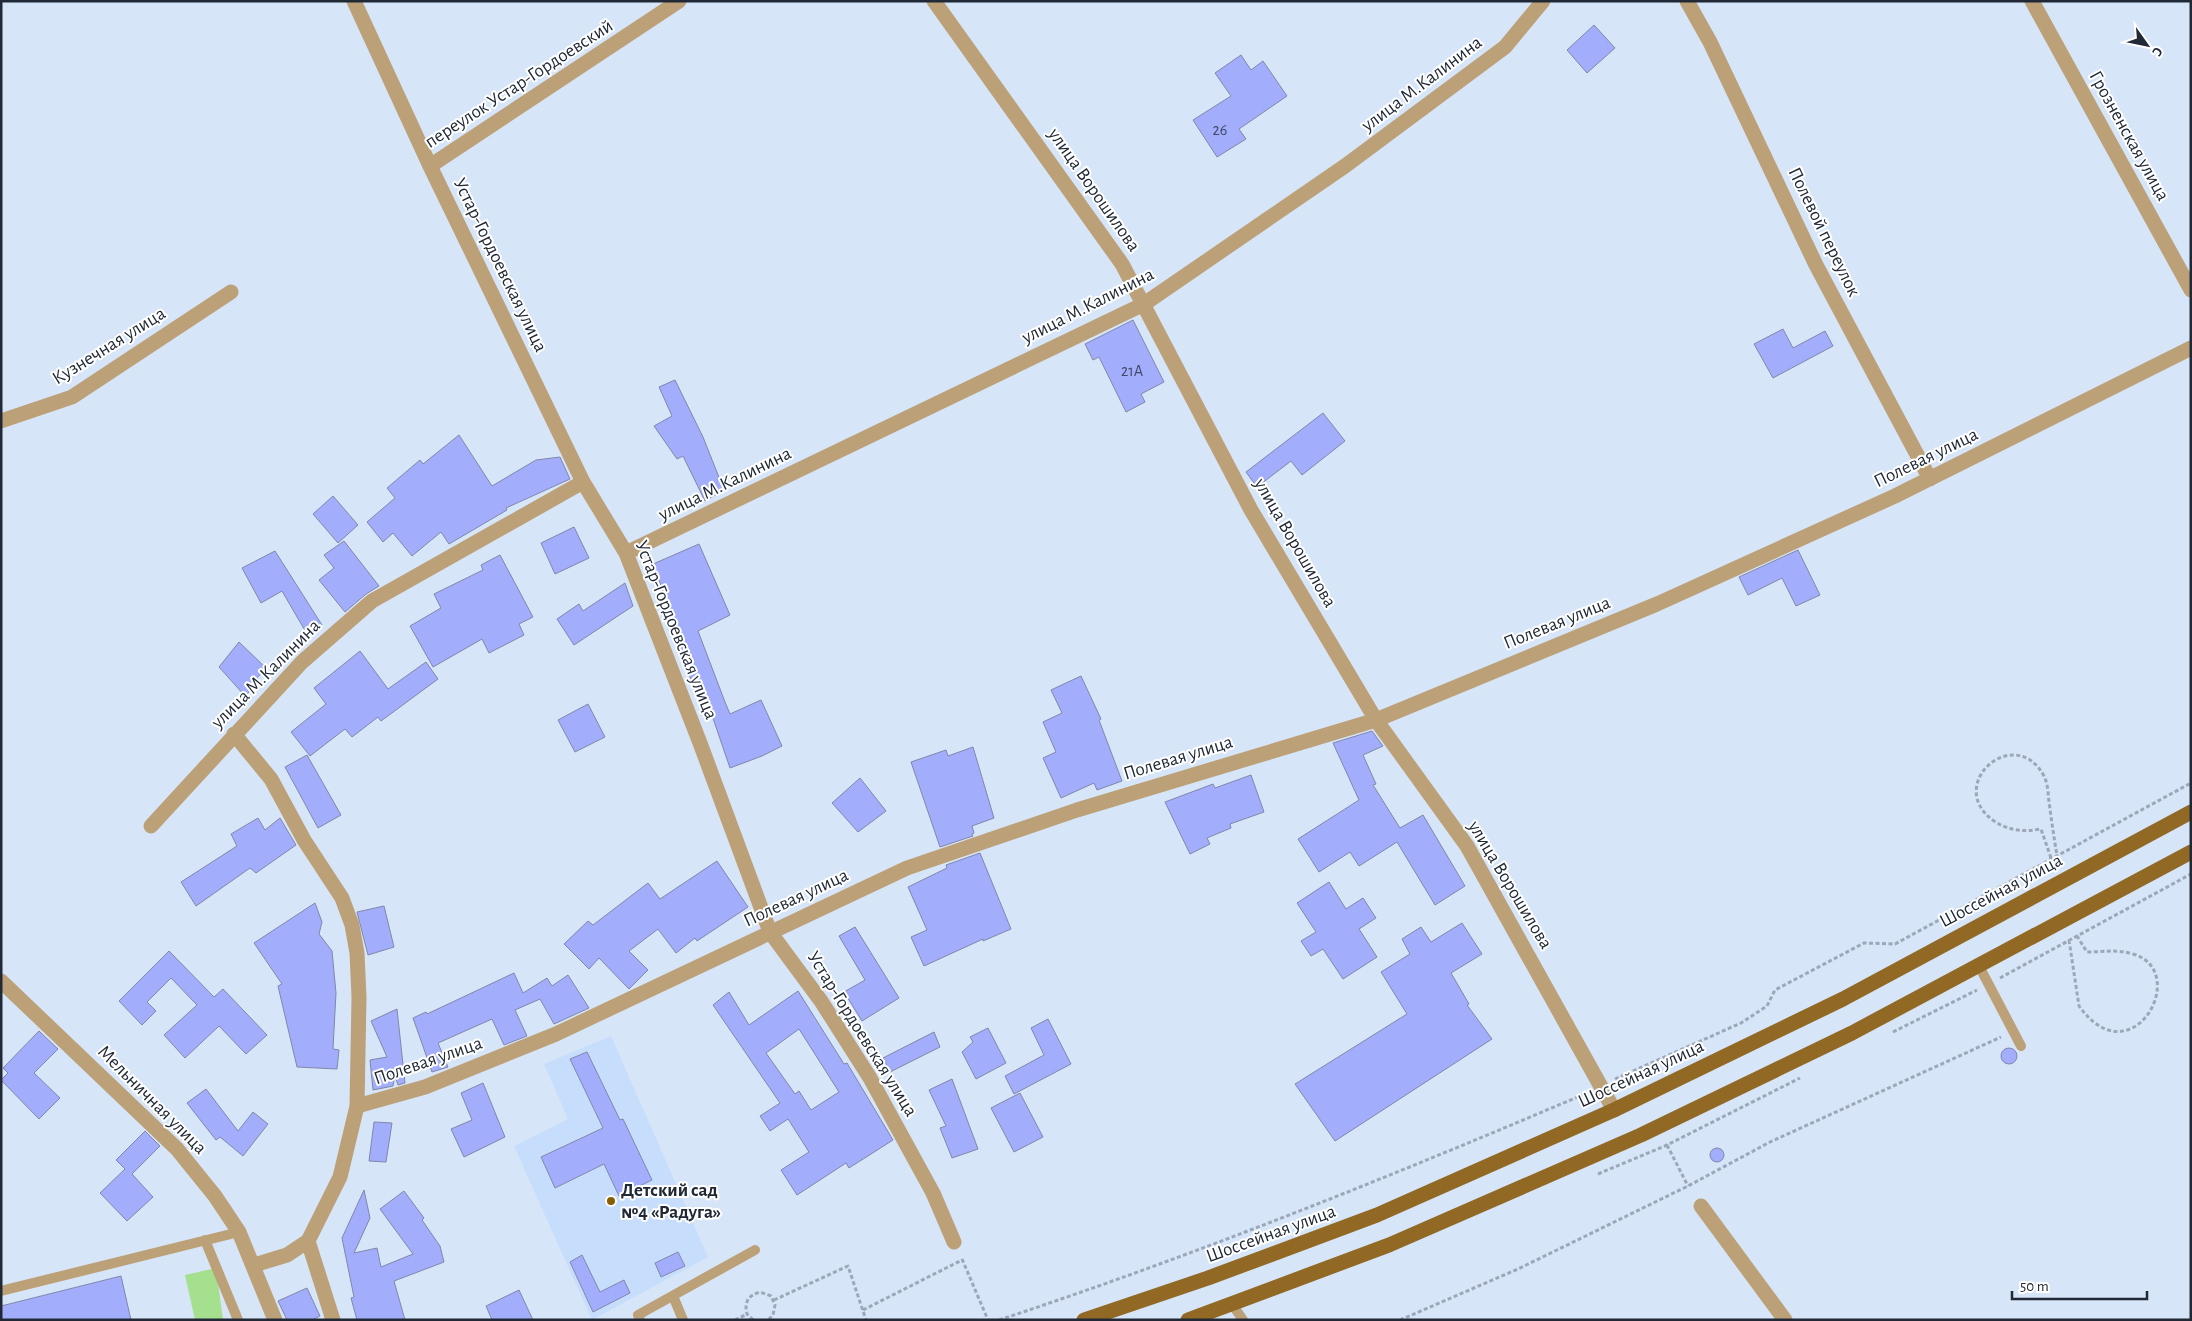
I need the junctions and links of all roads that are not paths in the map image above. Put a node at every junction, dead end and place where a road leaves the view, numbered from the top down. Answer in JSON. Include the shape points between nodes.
{"nodes":[{"id":1,"x":354,"y":1,"type":"edge"},
{"id":2,"x":680,"y":1,"type":"edge"},
{"id":3,"x":934,"y":1,"type":"edge"},
{"id":4,"x":1543,"y":1,"type":"edge"},
{"id":5,"x":1687,"y":1,"type":"edge"},
{"id":6,"x":2032,"y":1,"type":"edge"},
{"id":7,"x":430,"y":166,"type":"junction"},
{"id":8,"x":2191,"y":290,"type":"edge"},
{"id":9,"x":231,"y":292,"type":"dead end"},
{"id":10,"x":1144,"y":304,"type":"junction"},
{"id":11,"x":2191,"y":348,"type":"edge"},
{"id":12,"x":1,"y":421,"type":"edge"},
{"id":13,"x":1930,"y":479,"type":"junction"},
{"id":14,"x":583,"y":482,"type":"junction"},
{"id":15,"x":626,"y":553,"type":"junction"},
{"id":16,"x":1376,"y":720,"type":"junction"},
{"id":17,"x":234,"y":734,"type":"junction"},
{"id":18,"x":2191,"y":812,"type":"edge"},
{"id":19,"x":151,"y":826,"type":"dead end"},
{"id":20,"x":2191,"y":852,"type":"edge"},
{"id":21,"x":770,"y":932,"type":"junction"},
{"id":22,"x":1979,"y":966,"type":"junction"},
{"id":23,"x":1,"y":981,"type":"edge"},
{"id":24,"x":2020,"y":1046,"type":"dead end"},
{"id":25,"x":357,"y":1106,"type":"junction"},
{"id":26,"x":1614,"y":1110,"type":"junction"},
{"id":27,"x":1701,"y":1206,"type":"dead end"},
{"id":28,"x":239,"y":1232,"type":"junction"},
{"id":29,"x":205,"y":1240,"type":"junction"},
{"id":30,"x":308,"y":1241,"type":"junction"},
{"id":31,"x":954,"y":1242,"type":"road end"},
{"id":32,"x":755,"y":1250,"type":"dead end"},
{"id":33,"x":254,"y":1265,"type":"junction"},
{"id":34,"x":1,"y":1291,"type":"edge"},
{"id":35,"x":673,"y":1296,"type":"junction"},
{"id":36,"x":1232,"y":1304,"type":"junction"},
{"id":37,"x":238,"y":1320,"type":"edge"},
{"id":38,"x":275,"y":1320,"type":"edge"},
{"id":39,"x":333,"y":1320,"type":"edge"},
{"id":40,"x":640,"y":1320,"type":"edge"},
{"id":41,"x":684,"y":1320,"type":"edge"},
{"id":42,"x":1084,"y":1320,"type":"edge"},
{"id":43,"x":1188,"y":1320,"type":"edge"},
{"id":44,"x":1244,"y":1320,"type":"edge"},
{"id":45,"x":1785,"y":1320,"type":"edge"}],
"edges":[{"from":1,"to":7,"type":"street","name":"Устар-Гордоевская улица"},
{"from":2,"to":7,"type":"street","name":"переулок Устар-Гордоевский"},
{"from":3,"to":10,"type":"street","name":"улица Ворошилова","via":[[1122,264]]},
{"from":4,"to":10,"type":"street","name":"улица М.Калинина","via":[[1505,47],[1345,166]]},
{"from":5,"to":13,"type":"street","name":"Полевой переулок","via":[[1710,42],[1816,265]]},
{"from":6,"to":8,"type":"street","name":"Грозненская улица"},
{"from":7,"to":14,"type":"street","name":"Устар-Гордоевская улица"},
{"from":9,"to":12,"type":"street","name":"Кузнечная улица","via":[[72,397]]},
{"from":10,"to":15,"type":"street","name":"улица М.Калинина"},
{"from":10,"to":16,"type":"street","name":"улица Ворошилова","via":[[1251,510]]},
{"from":11,"to":13,"type":"street","name":"Полевая улица"},
{"from":13,"to":16,"type":"street","name":"Полевая улица","via":[[1657,604]]},
{"from":14,"to":15,"type":"street","name":"Устар-Гордоевская улица"},
{"from":14,"to":17,"type":"street","name":"улица М.Калинина","via":[[372,601],[302,662]]},
{"from":15,"to":21,"type":"street","name":"Устар-Гордоевская улица"},
{"from":16,"to":21,"type":"street","name":"Полевая улица","via":[[1077,810],[907,868]]},
{"from":16,"to":26,"type":"street","name":"улица Ворошилова","via":[[1467,846]]},
{"from":17,"to":19,"type":"street","name":"улица М.Калинина"},
{"from":17,"to":25,"type":"street","via":[[270,779],[342,898],[352,925],[359,997]]},
{"from":18,"to":26,"type":"main road","name":"Шоссейная улица","via":[[1843,999]]},
{"from":20,"to":22,"type":"main road"},
{"from":21,"to":25,"type":"street","name":"Полевая улица","via":[[556,1034],[425,1087]]},
{"from":21,"to":31,"type":"street","name":"Устар-Гордоевская улица","via":[[822,1001],[870,1078],[933,1193]]},
{"from":22,"to":24,"type":"lane"},
{"from":22,"to":36,"type":"main road","via":[[1852,1033],[1641,1135],[1389,1245]]},
{"from":23,"to":28,"type":"street","name":"Мельничная улица","via":[[177,1150],[215,1196]]},
{"from":25,"to":30,"type":"street","name":"Полевая улица","via":[[340,1177]]},
{"from":26,"to":42,"type":"main road","name":"Шоссейная улица","via":[[1377,1215]]},
{"from":27,"to":45,"type":"street"},
{"from":28,"to":29,"type":"lane"},
{"from":28,"to":33,"type":"street","name":"Мельничная улица"},
{"from":29,"to":34,"type":"lane"},
{"from":29,"to":37,"type":"lane"},
{"from":30,"to":33,"type":"street","name":"Полевая улица","via":[[288,1255]]},
{"from":30,"to":39,"type":"street"},
{"from":32,"to":35,"type":"lane"},
{"from":33,"to":38,"type":"street","name":"Мельничная улица"},
{"from":35,"to":40,"type":"lane","via":[[638,1315]]},
{"from":35,"to":41,"type":"lane"},
{"from":36,"to":43,"type":"main road"},
{"from":36,"to":44,"type":"lane"}]}
